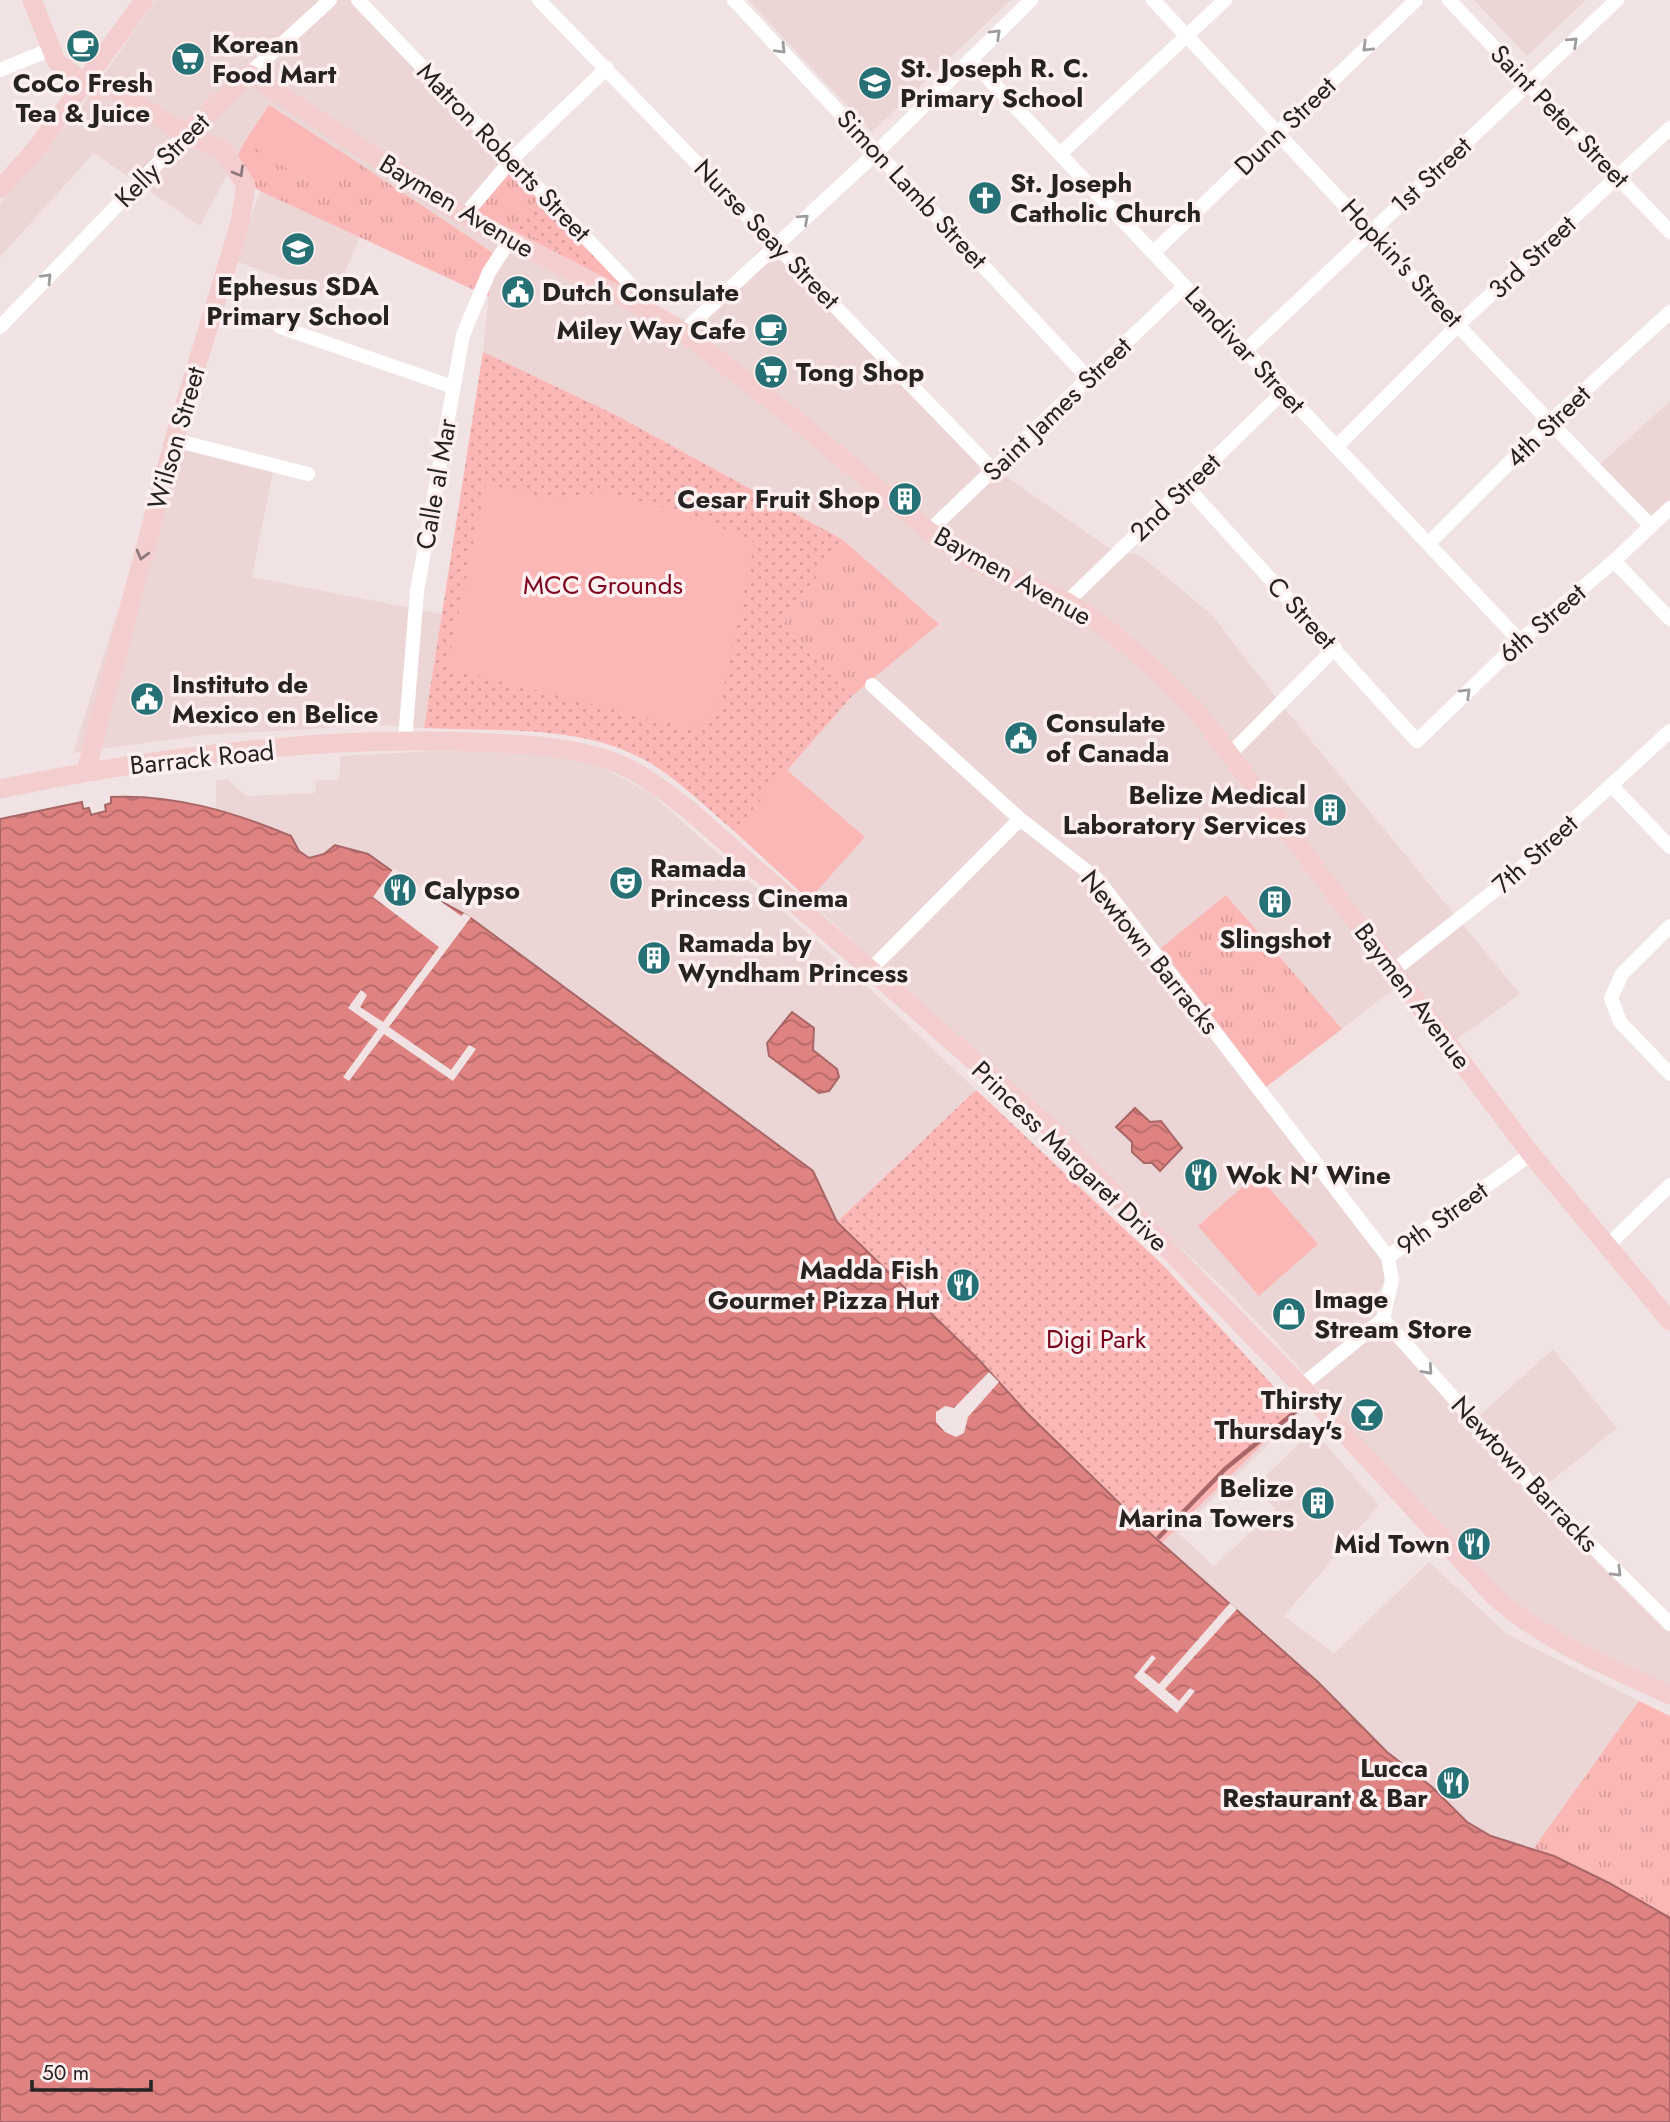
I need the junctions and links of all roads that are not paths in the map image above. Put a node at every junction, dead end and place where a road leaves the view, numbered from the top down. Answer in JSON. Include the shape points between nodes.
{"nodes":[{"id":1,"x":32,"y":0,"type":"edge"},
{"id":2,"x":144,"y":0,"type":"edge"},
{"id":3,"x":330,"y":0,"type":"edge"},
{"id":4,"x":358,"y":0,"type":"edge"},
{"id":5,"x":539,"y":0,"type":"edge"},
{"id":6,"x":734,"y":0,"type":"edge"},
{"id":7,"x":1031,"y":0,"type":"edge"},
{"id":8,"x":1153,"y":0,"type":"edge"},
{"id":9,"x":1225,"y":0,"type":"edge"},
{"id":10,"x":1416,"y":0,"type":"edge"},
{"id":11,"x":1449,"y":0,"type":"edge"},
{"id":12,"x":1617,"y":0,"type":"edge"},
{"id":13,"x":1186,"y":36,"type":"junction"},
{"id":14,"x":49,"y":50,"type":"junction"},
{"id":15,"x":970,"y":59,"type":"junction"},
{"id":16,"x":607,"y":68,"type":"junction"},
{"id":17,"x":0,"y":69,"type":"edge"},
{"id":18,"x":249,"y":74,"type":"junction"},
{"id":19,"x":85,"y":82,"type":"junction"},
{"id":20,"x":1529,"y":83,"type":"junction"},
{"id":21,"x":1670,"y":128,"type":"edge"},
{"id":22,"x":1278,"y":133,"type":"junction"},
{"id":23,"x":186,"y":134,"type":"junction"},
{"id":24,"x":878,"y":151,"type":"junction"},
{"id":25,"x":1061,"y":153,"type":"junction"},
{"id":26,"x":513,"y":158,"type":"junction"},
{"id":27,"x":1618,"y":178,"type":"junction"},
{"id":28,"x":0,"y":189,"type":"edge"},
{"id":29,"x":464,"y":216,"type":"junction"},
{"id":30,"x":1372,"y":231,"type":"junction"},
{"id":31,"x":1670,"y":232,"type":"edge"},
{"id":32,"x":509,"y":240,"type":"junction"},
{"id":33,"x":777,"y":244,"type":"junction"},
{"id":34,"x":1154,"y":252,"type":"junction"},
{"id":35,"x":1185,"y":286,"type":"junction"},
{"id":36,"x":644,"y":308,"type":"junction"},
{"id":37,"x":1670,"y":312,"type":"edge"},
{"id":38,"x":1460,"y":324,"type":"junction"},
{"id":39,"x":0,"y":327,"type":"edge"},
{"id":40,"x":279,"y":327,"type":"dead end"},
{"id":41,"x":683,"y":332,"type":"junction"},
{"id":42,"x":1246,"y":350,"type":"junction"},
{"id":43,"x":1089,"y":379,"type":"junction"},
{"id":44,"x":453,"y":387,"type":"junction"},
{"id":45,"x":1284,"y":391,"type":"junction"},
{"id":46,"x":1549,"y":423,"type":"junction"},
{"id":47,"x":174,"y":440,"type":"junction"},
{"id":48,"x":1336,"y":447,"type":"junction"},
{"id":49,"x":993,"y":470,"type":"junction"},
{"id":50,"x":308,"y":474,"type":"dead end"},
{"id":51,"x":1186,"y":486,"type":"junction"},
{"id":52,"x":1670,"y":508,"type":"edge"},
{"id":53,"x":1651,"y":526,"type":"junction"},
{"id":54,"x":929,"y":531,"type":"junction"},
{"id":55,"x":1429,"y":543,"type":"junction"},
{"id":56,"x":1614,"y":561,"type":"junction"},
{"id":57,"x":1067,"y":602,"type":"junction"},
{"id":58,"x":1670,"y":620,"type":"edge"},
{"id":59,"x":1520,"y":640,"type":"junction"},
{"id":60,"x":1335,"y":648,"type":"junction"},
{"id":61,"x":872,"y":685,"type":"dead end"},
{"id":62,"x":1670,"y":731,"type":"edge"},
{"id":63,"x":405,"y":740,"type":"junction"},
{"id":64,"x":1416,"y":741,"type":"joint"},
{"id":65,"x":1231,"y":753,"type":"junction"},
{"id":66,"x":86,"y":771,"type":"junction"},
{"id":67,"x":1611,"y":785,"type":"junction"},
{"id":68,"x":0,"y":789,"type":"edge"},
{"id":69,"x":1020,"y":819,"type":"junction"},
{"id":70,"x":1670,"y":847,"type":"edge"},
{"id":71,"x":1670,"y":926,"type":"edge"},
{"id":72,"x":1394,"y":970,"type":"junction"},
{"id":73,"x":868,"y":972,"type":"junction"},
{"id":74,"x":1670,"y":1073,"type":"edge"},
{"id":75,"x":1531,"y":1154,"type":"junction"},
{"id":76,"x":1670,"y":1185,"type":"edge"},
{"id":77,"x":1605,"y":1247,"type":"junction"},
{"id":78,"x":1388,"y":1257,"type":"junction"},
{"id":79,"x":1383,"y":1319,"type":"junction"},
{"id":80,"x":1670,"y":1321,"type":"edge"},
{"id":81,"x":1300,"y":1386,"type":"junction"},
{"id":82,"x":1670,"y":1624,"type":"edge"},
{"id":83,"x":1664,"y":1687,"type":"edge"}],
"edges":[{"from":1,"to":14,"type":"main road"},
{"from":2,"to":19,"type":"main road"},
{"from":3,"to":18,"type":"street","name":"Kelly Street"},
{"from":4,"to":26,"type":"street","name":"Matron Roberts Street"},
{"from":5,"to":16,"type":"street","name":"Nurse Seay Street"},
{"from":6,"to":24,"type":"street","name":"Simon Lamb Street","one_way":true},
{"from":15,"to":7,"type":"street","one_way":true},
{"from":8,"to":13,"type":"street","name":"Hopkin's Street"},
{"from":9,"to":13,"type":"street"},
{"from":10,"to":22,"type":"street","name":"Dunn Street","one_way":true},
{"from":11,"to":20,"type":"street","name":"Saint Peter Street"},
{"from":20,"to":12,"type":"street","name":"1st Street","one_way":true},
{"from":13,"to":22,"type":"street","name":"Hopkin's Street"},
{"from":13,"to":25,"type":"street"},
{"from":14,"to":17,"type":"street"},
{"from":14,"to":19,"type":"main road","name":"Wilson Street","via":[[56,61]]},
{"from":15,"to":24,"type":"street"},
{"from":15,"to":25,"type":"street","name":"Landivar Street"},
{"from":16,"to":26,"type":"street"},
{"from":16,"to":33,"type":"street","name":"Nurse Seay Street"},
{"from":18,"to":23,"type":"main road","name":"Kelly Street"},
{"from":18,"to":29,"type":"main road","name":"Baymen Avenue"},
{"from":19,"to":23,"type":"main road","name":"Wilson Street","via":[[116,91]]},
{"from":19,"to":28,"type":"main road"},
{"from":20,"to":27,"type":"street","name":"Saint Peter Street"},
{"from":20,"to":30,"type":"street","name":"1st Street"},
{"from":21,"to":27,"type":"street","name":"3rd Street"},
{"from":22,"to":30,"type":"street","name":"Hopkin's Street"},
{"from":22,"to":34,"type":"street","name":"Dunn Street"},
{"from":39,"to":23,"type":"street","name":"Kelly Street","one_way":true},
{"from":23,"to":47,"type":"main road","name":"Wilson Street","one_way":true,"via":[[224,150],[246,185],[240,223]]},
{"from":33,"to":24,"type":"street","one_way":true},
{"from":24,"to":43,"type":"street","name":"Simon Lamb Street"},
{"from":25,"to":34,"type":"street","name":"Landivar Street"},
{"from":26,"to":29,"type":"street"},
{"from":26,"to":36,"type":"street","name":"Matron Roberts Street","via":[[632,286]]},
{"from":27,"to":31,"type":"street","name":"Saint Peter Street"},
{"from":27,"to":38,"type":"street","name":"3rd Street"},
{"from":29,"to":32,"type":"main road","name":"Baymen Avenue"},
{"from":30,"to":38,"type":"street","name":"Hopkin's Street"},
{"from":30,"to":42,"type":"street","name":"1st Street"},
{"from":32,"to":36,"type":"main road","name":"Baymen Avenue"},
{"from":32,"to":44,"type":"street","name":"Calle al Mar","via":[[489,272],[463,335]]},
{"from":33,"to":41,"type":"street"},
{"from":33,"to":49,"type":"street","name":"Nurse Seay Street"},
{"from":34,"to":35,"type":"street","name":"Landivar Street"},
{"from":35,"to":42,"type":"street","name":"Landivar Street"},
{"from":35,"to":43,"type":"street","name":"Saint James Street"},
{"from":36,"to":41,"type":"main road","name":"Baymen Avenue"},
{"from":37,"to":46,"type":"street","name":"4th Street"},
{"from":38,"to":46,"type":"street","name":"Hopkin's Street"},
{"from":38,"to":48,"type":"street","name":"3rd Street"},
{"from":40,"to":44,"type":"street"},
{"from":41,"to":54,"type":"main road","name":"Baymen Avenue"},
{"from":42,"to":45,"type":"street","name":"Landivar Street"},
{"from":43,"to":49,"type":"street","name":"Saint James Street"},
{"from":44,"to":63,"type":"street","name":"Calle al Mar","via":[[417,591]]},
{"from":45,"to":48,"type":"street","name":"Landivar Street"},
{"from":45,"to":51,"type":"street","name":"2nd Street"},
{"from":46,"to":53,"type":"street","name":"Hopkin's Street"},
{"from":46,"to":55,"type":"street","name":"4th Street"},
{"from":47,"to":50,"type":"street"},
{"from":47,"to":66,"type":"main road","name":"Wilson Street","one_way":true},
{"from":48,"to":55,"type":"street","name":"Landivar Street"},
{"from":49,"to":54,"type":"street","name":"Saint James Street"},
{"from":51,"to":57,"type":"street","name":"2nd Street"},
{"from":51,"to":60,"type":"street","name":"C Street"},
{"from":52,"to":53,"type":"street","name":"6th Street"},
{"from":53,"to":56,"type":"street","name":"6th Street"},
{"from":54,"to":57,"type":"main road","name":"Baymen Avenue","via":[[971,560]]},
{"from":55,"to":59,"type":"street","name":"Landivar Street"},
{"from":56,"to":58,"type":"street"},
{"from":56,"to":59,"type":"street","name":"6th Street"},
{"from":57,"to":65,"type":"main road","name":"Baymen Avenue","via":[[1151,666]]},
{"from":64,"to":59,"type":"street","name":"6th Street","one_way":true},
{"from":60,"to":64,"type":"street","name":"C Street"},
{"from":60,"to":65,"type":"street"},
{"from":61,"to":69,"type":"street","name":"Newtown Barracks"},
{"from":62,"to":67,"type":"street","name":"7th Street"},
{"from":63,"to":66,"type":"main road","name":"Barrack Road"},
{"from":63,"to":73,"type":"main road","name":"Princess Margaret Drive","via":[[561,747],[629,769],[689,810]]},
{"from":65,"to":72,"type":"main road","name":"Baymen Avenue"},
{"from":66,"to":68,"type":"main road","name":"Barrack Road"},
{"from":67,"to":70,"type":"street"},
{"from":67,"to":72,"type":"street","name":"7th Street","via":[[1508,880]]},
{"from":69,"to":73,"type":"street"},
{"from":69,"to":78,"type":"street","name":"Newtown Barracks","via":[[1098,880]]},
{"from":71,"to":74,"type":"street","via":[[1622,974],[1611,998],[1620,1022]]},
{"from":72,"to":75,"type":"main road","name":"Baymen Avenue"},
{"from":73,"to":81,"type":"main road","name":"Princess Margaret Drive","via":[[1049,1127]]},
{"from":75,"to":77,"type":"main road","name":"Baymen Avenue"},
{"from":75,"to":78,"type":"street","name":"9th Street"},
{"from":76,"to":77,"type":"street"},
{"from":77,"to":80,"type":"main road","name":"Baymen Avenue"},
{"from":78,"to":79,"type":"street","name":"9th Street","via":[[1392,1280]]},
{"from":79,"to":81,"type":"street"},
{"from":79,"to":82,"type":"street","name":"Newtown Barracks","one_way":true,"via":[[1535,1489]]},
{"from":81,"to":83,"type":"main road","name":"Princess Margaret Drive","via":[[1468,1571],[1519,1618],[1563,1647]]}]}
